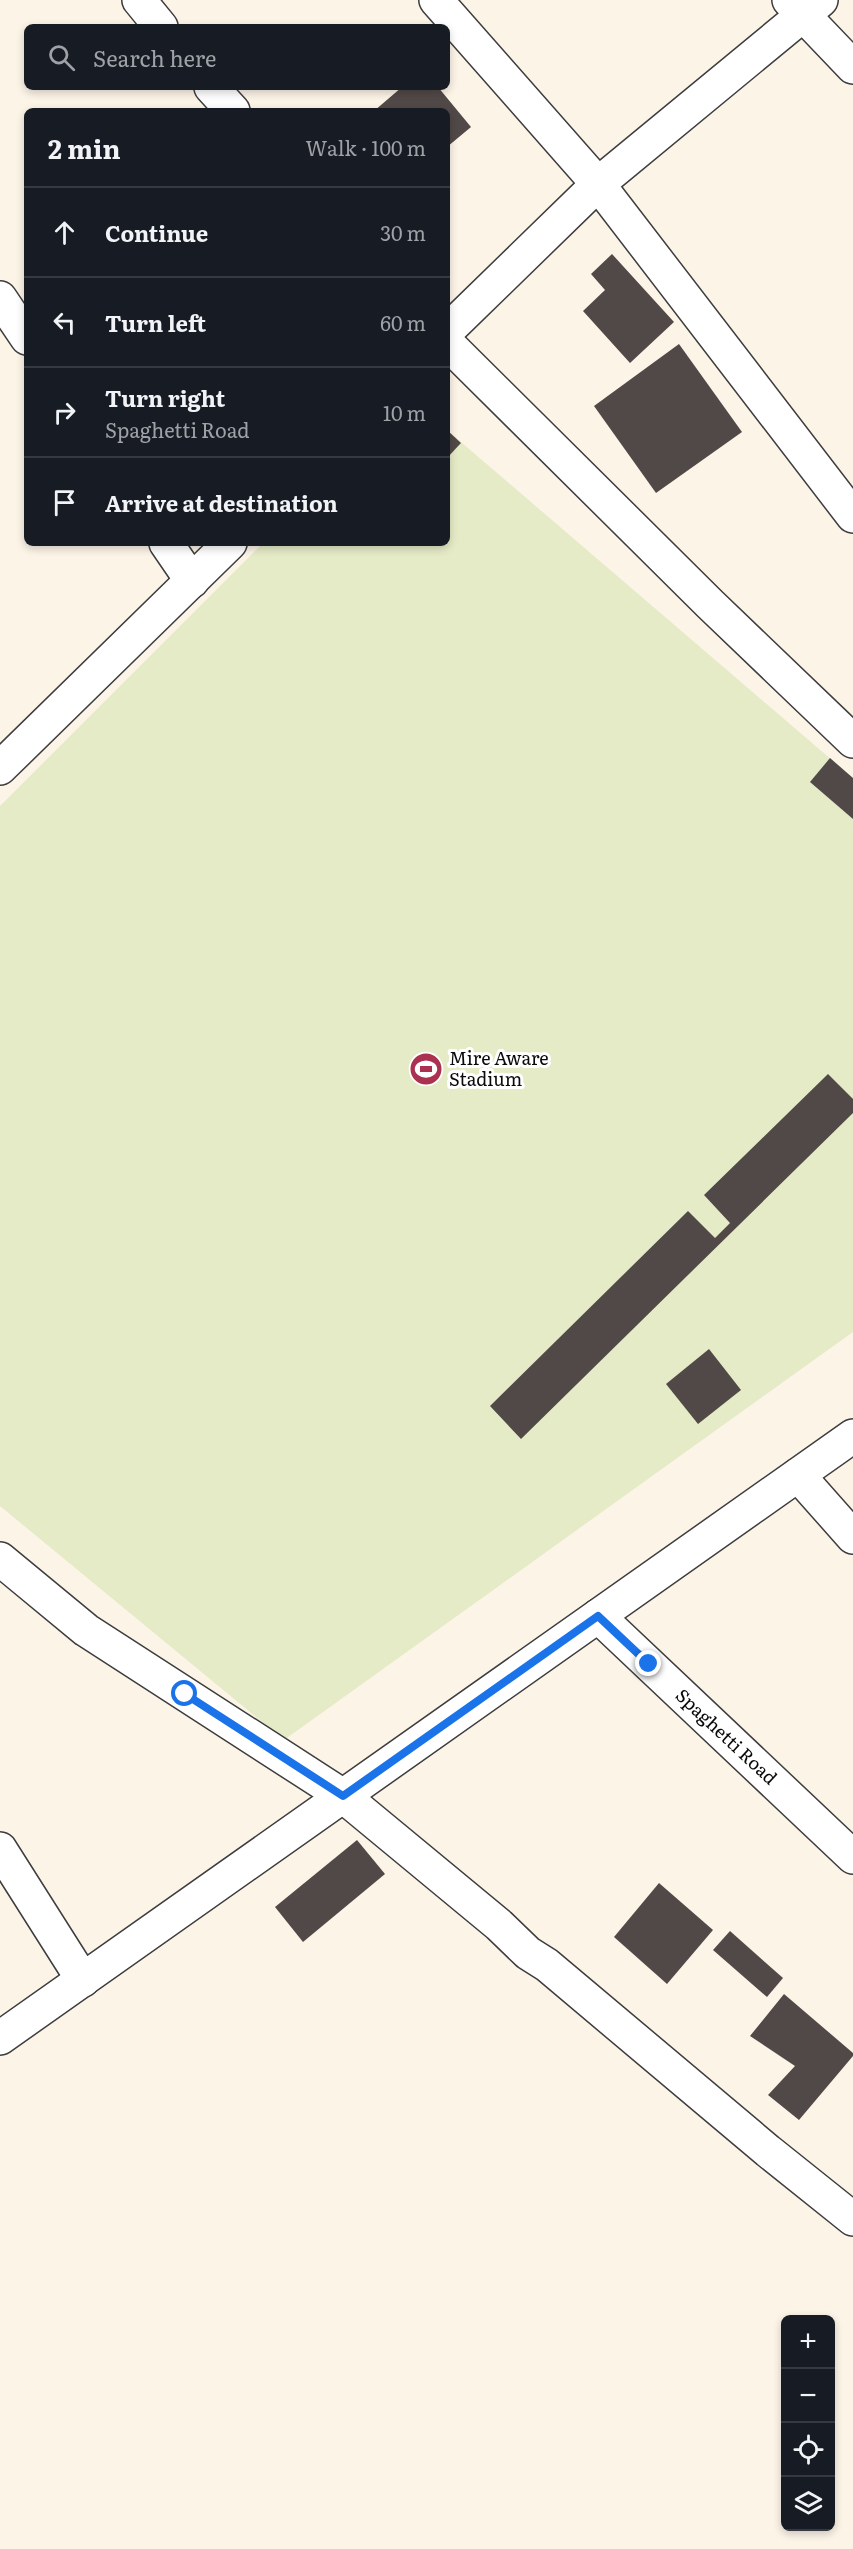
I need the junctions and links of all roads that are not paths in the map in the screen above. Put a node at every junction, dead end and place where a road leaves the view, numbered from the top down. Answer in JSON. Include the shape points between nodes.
{"nodes":[{"id":1,"x":139,"y":0,"type":"edge"},
{"id":2,"x":436,"y":0,"type":"edge"},
{"id":3,"x":805,"y":5,"type":"edge"},
{"id":4,"x":159,"y":24,"type":"edge"},
{"id":5,"x":853,"y":67,"type":"edge"},
{"id":6,"x":214,"y":90,"type":"edge"},
{"id":7,"x":230,"y":108,"type":"edge"},
{"id":8,"x":598,"y":184,"type":"junction"},
{"id":9,"x":0,"y":298,"type":"edge"},
{"id":10,"x":450,"y":328,"type":"edge"},
{"id":11,"x":24,"y":334,"type":"edge"},
{"id":12,"x":450,"y":346,"type":"edge"},
{"id":13,"x":853,"y":516,"type":"edge"},
{"id":14,"x":168,"y":546,"type":"edge"},
{"id":15,"x":227,"y":546,"type":"edge"},
{"id":16,"x":192,"y":580,"type":"junction"},
{"id":17,"x":853,"y":741,"type":"edge"},
{"id":18,"x":1,"y":764,"type":"edge"},
{"id":19,"x":853,"y":1436,"type":"edge"},
{"id":20,"x":798,"y":1475,"type":"junction"},
{"id":21,"x":853,"y":1537,"type":"edge"},
{"id":22,"x":0,"y":1559,"type":"edge"},
{"id":23,"x":598,"y":1616,"type":"junction"},
{"id":24,"x":343,"y":1796,"type":"junction"},
{"id":25,"x":0,"y":1849,"type":"edge"},
{"id":26,"x":853,"y":1857,"type":"edge"},
{"id":27,"x":83,"y":1980,"type":"junction"},
{"id":28,"x":0,"y":2038,"type":"edge"},
{"id":29,"x":853,"y":2219,"type":"edge"}],
"edges":[{"from":1,"to":4,"type":"street"},
{"from":2,"to":8,"type":"street"},
{"from":3,"to":5,"type":"street"},
{"from":3,"to":8,"type":"street"},
{"from":6,"to":7,"type":"street"},
{"from":8,"to":10,"type":"street"},
{"from":8,"to":13,"type":"street"},
{"from":9,"to":11,"type":"street"},
{"from":12,"to":17,"type":"street"},
{"from":14,"to":16,"type":"street"},
{"from":15,"to":16,"type":"street"},
{"from":16,"to":18,"type":"street"},
{"from":19,"to":20,"type":"street"},
{"from":20,"to":21,"type":"street"},
{"from":20,"to":23,"type":"street"},
{"from":22,"to":24,"type":"street","via":[[86,1630]]},
{"from":23,"to":24,"type":"street"},
{"from":23,"to":26,"type":"street","name":"Spaghetti Road"},
{"from":24,"to":27,"type":"street"},
{"from":24,"to":29,"type":"street"},
{"from":25,"to":27,"type":"street"},
{"from":27,"to":28,"type":"street"}]}
